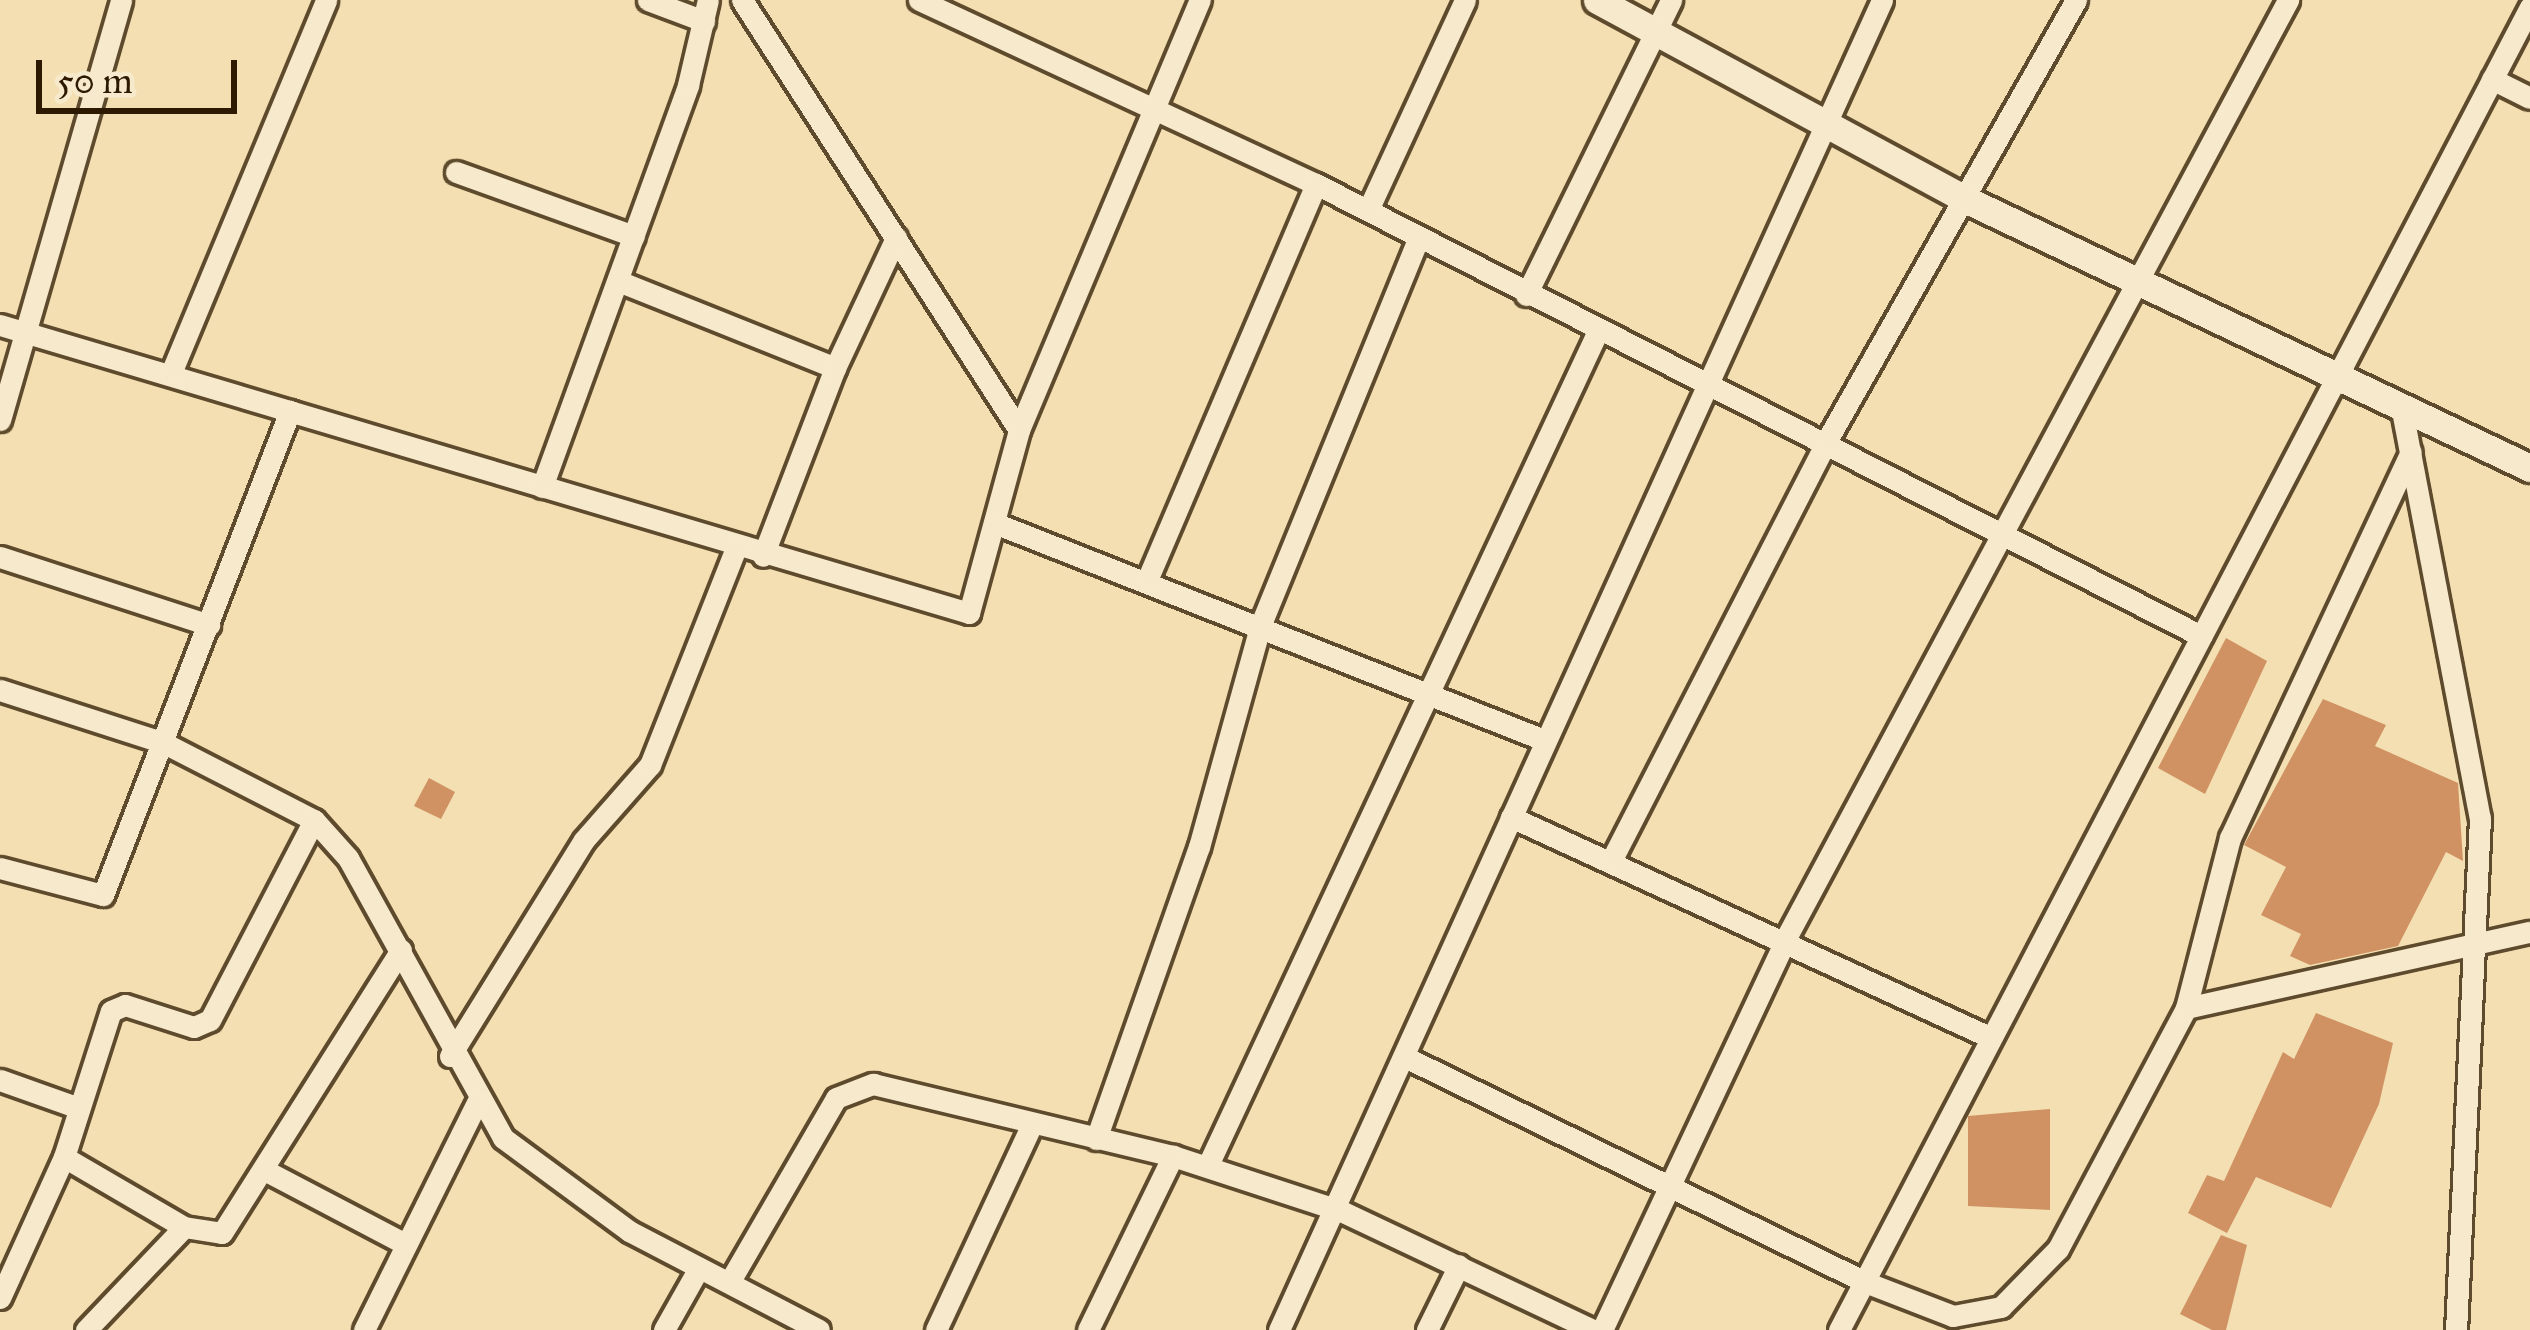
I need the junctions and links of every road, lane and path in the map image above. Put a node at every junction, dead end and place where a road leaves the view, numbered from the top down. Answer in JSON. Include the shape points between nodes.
{"nodes":[{"id":1,"x":121,"y":0,"type":"edge"},
{"id":2,"x":326,"y":0,"type":"edge"},
{"id":3,"x":648,"y":0,"type":"edge"},
{"id":4,"x":742,"y":0,"type":"edge"},
{"id":5,"x":920,"y":0,"type":"edge"},
{"id":6,"x":1200,"y":0,"type":"edge"},
{"id":7,"x":1465,"y":0,"type":"edge"},
{"id":8,"x":1597,"y":0,"type":"edge"},
{"id":9,"x":1671,"y":0,"type":"edge"},
{"id":10,"x":1882,"y":0,"type":"edge"},
{"id":11,"x":2076,"y":0,"type":"edge"},
{"id":12,"x":2288,"y":0,"type":"edge"},
{"id":13,"x":2530,"y":7,"type":"edge"},
{"id":14,"x":706,"y":11,"type":"edge"},
{"id":15,"x":1657,"y":34,"type":"junction"},
{"id":16,"x":2492,"y":80,"type":"junction"},
{"id":17,"x":2530,"y":98,"type":"edge"},
{"id":18,"x":1152,"y":105,"type":"junction"},
{"id":19,"x":1825,"y":127,"type":"junction"},
{"id":20,"x":456,"y":172,"type":"dead end"},
{"id":21,"x":1316,"y":184,"type":"junction"},
{"id":22,"x":1971,"y":202,"type":"junction"},
{"id":23,"x":1368,"y":210,"type":"junction"},
{"id":24,"x":634,"y":236,"type":"junction"},
{"id":25,"x":1419,"y":237,"type":"junction"},
{"id":26,"x":896,"y":238,"type":"junction"},
{"id":27,"x":2142,"y":278,"type":"junction"},
{"id":28,"x":618,"y":281,"type":"junction"},
{"id":29,"x":1526,"y":295,"type":"junction"},
{"id":30,"x":0,"y":325,"type":"edge"},
{"id":31,"x":25,"y":332,"type":"junction"},
{"id":32,"x":1597,"y":333,"type":"junction"},
{"id":33,"x":835,"y":368,"type":"junction"},
{"id":34,"x":2339,"y":372,"type":"junction"},
{"id":35,"x":171,"y":373,"type":"junction"},
{"id":36,"x":1701,"y":382,"type":"junction"},
{"id":37,"x":2402,"y":405,"type":"junction"},
{"id":38,"x":290,"y":411,"type":"junction"},
{"id":39,"x":0,"y":420,"type":"edge"},
{"id":40,"x":1019,"y":430,"type":"junction"},
{"id":41,"x":1826,"y":442,"type":"junction"},
{"id":42,"x":2411,"y":452,"type":"junction"},
{"id":43,"x":2530,"y":468,"type":"edge"},
{"id":44,"x":542,"y":487,"type":"junction"},
{"id":45,"x":998,"y":524,"type":"junction"},
{"id":46,"x":2008,"y":536,"type":"junction"},
{"id":47,"x":736,"y":548,"type":"junction"},
{"id":48,"x":763,"y":556,"type":"junction"},
{"id":49,"x":0,"y":557,"type":"edge"},
{"id":50,"x":1148,"y":578,"type":"junction"},
{"id":51,"x":1261,"y":624,"type":"junction"},
{"id":52,"x":208,"y":625,"type":"junction"},
{"id":53,"x":2201,"y":636,"type":"junction"},
{"id":54,"x":0,"y":690,"type":"edge"},
{"id":55,"x":1434,"y":696,"type":"junction"},
{"id":56,"x":1539,"y":738,"type":"junction"},
{"id":57,"x":164,"y":743,"type":"junction"},
{"id":58,"x":1511,"y":817,"type":"junction"},
{"id":59,"x":314,"y":820,"type":"junction"},
{"id":60,"x":1613,"y":857,"type":"junction"},
{"id":61,"x":0,"y":868,"type":"edge"},
{"id":62,"x":2530,"y":932,"type":"edge"},
{"id":63,"x":1787,"y":936,"type":"junction"},
{"id":64,"x":2478,"y":944,"type":"junction"},
{"id":65,"x":401,"y":950,"type":"junction"},
{"id":66,"x":2186,"y":1008,"type":"junction"},
{"id":67,"x":1985,"y":1034,"type":"junction"},
{"id":68,"x":450,"y":1056,"type":"junction"},
{"id":69,"x":1405,"y":1057,"type":"junction"},
{"id":70,"x":0,"y":1080,"type":"edge"},
{"id":71,"x":477,"y":1102,"type":"junction"},
{"id":72,"x":79,"y":1108,"type":"junction"},
{"id":73,"x":1032,"y":1124,"type":"junction"},
{"id":74,"x":1096,"y":1139,"type":"junction"},
{"id":75,"x":1173,"y":1156,"type":"junction"},
{"id":76,"x":64,"y":1157,"type":"junction"},
{"id":77,"x":1208,"y":1166,"type":"junction"},
{"id":78,"x":270,"y":1173,"type":"junction"},
{"id":79,"x":1667,"y":1189,"type":"junction"},
{"id":80,"x":1341,"y":1211,"type":"junction"},
{"id":81,"x":184,"y":1226,"type":"junction"},
{"id":82,"x":405,"y":1244,"type":"junction"},
{"id":83,"x":689,"y":1262,"type":"junction"},
{"id":84,"x":1459,"y":1265,"type":"junction"},
{"id":85,"x":730,"y":1281,"type":"junction"},
{"id":86,"x":1865,"y":1282,"type":"junction"},
{"id":87,"x":1,"y":1294,"type":"edge"},
{"id":88,"x":86,"y":1330,"type":"edge"},
{"id":89,"x":364,"y":1330,"type":"edge"},
{"id":90,"x":664,"y":1330,"type":"edge"},
{"id":91,"x":819,"y":1330,"type":"edge"},
{"id":92,"x":936,"y":1330,"type":"edge"},
{"id":93,"x":1088,"y":1330,"type":"edge"},
{"id":94,"x":1279,"y":1330,"type":"edge"},
{"id":95,"x":1427,"y":1330,"type":"edge"},
{"id":96,"x":1598,"y":1330,"type":"edge"},
{"id":97,"x":1839,"y":1330,"type":"edge"},
{"id":98,"x":2456,"y":1330,"type":"edge"}],
"edges":[{"from":1,"to":31,"type":"street"},
{"from":2,"to":35,"type":"street"},
{"from":3,"to":14,"type":"street"},
{"from":4,"to":26,"type":"street"},
{"from":5,"to":18,"type":"street"},
{"from":6,"to":18,"type":"street"},
{"from":7,"to":23,"type":"street"},
{"from":8,"to":15,"type":"street"},
{"from":9,"to":15,"type":"street"},
{"from":10,"to":19,"type":"street"},
{"from":11,"to":22,"type":"street"},
{"from":12,"to":27,"type":"street"},
{"from":13,"to":16,"type":"street"},
{"from":14,"to":24,"type":"street"},
{"from":15,"to":19,"type":"street"},
{"from":15,"to":29,"type":"street"},
{"from":16,"to":17,"type":"street"},
{"from":16,"to":34,"type":"street"},
{"from":18,"to":21,"type":"street"},
{"from":18,"to":40,"type":"street"},
{"from":19,"to":22,"type":"street"},
{"from":19,"to":36,"type":"street"},
{"from":20,"to":24,"type":"street"},
{"from":21,"to":23,"type":"street"},
{"from":21,"to":50,"type":"street"},
{"from":22,"to":27,"type":"street"},
{"from":22,"to":41,"type":"street"},
{"from":23,"to":25,"type":"street"},
{"from":24,"to":28,"type":"street"},
{"from":25,"to":29,"type":"street"},
{"from":25,"to":51,"type":"street"},
{"from":26,"to":33,"type":"street"},
{"from":26,"to":40,"type":"street"},
{"from":27,"to":34,"type":"street"},
{"from":27,"to":46,"type":"street"},
{"from":28,"to":33,"type":"street"},
{"from":28,"to":44,"type":"street"},
{"from":29,"to":32,"type":"street"},
{"from":30,"to":31,"type":"street"},
{"from":31,"to":35,"type":"street"},
{"from":31,"to":39,"type":"street"},
{"from":32,"to":36,"type":"street"},
{"from":32,"to":55,"type":"street"},
{"from":33,"to":48,"type":"street"},
{"from":34,"to":37,"type":"street"},
{"from":34,"to":53,"type":"street"},
{"from":35,"to":38,"type":"street"},
{"from":36,"to":41,"type":"street"},
{"from":36,"to":56,"type":"street"},
{"from":37,"to":42,"type":"street"},
{"from":37,"to":43,"type":"street"},
{"from":38,"to":44,"type":"street"},
{"from":38,"to":52,"type":"street"},
{"from":40,"to":45,"type":"street"},
{"from":41,"to":46,"type":"street"},
{"from":41,"to":60,"type":"street"},
{"from":42,"to":64,"type":"street","via":[[2480,818]]},
{"from":42,"to":66,"type":"street","via":[[2230,838]]},
{"from":44,"to":47,"type":"street"},
{"from":45,"to":48,"type":"street","via":[[979,604],[956,615]]},
{"from":45,"to":50,"type":"street"},
{"from":46,"to":53,"type":"street"},
{"from":46,"to":63,"type":"street"},
{"from":47,"to":48,"type":"street"},
{"from":47,"to":68,"type":"street","via":[[650,765],[584,840]]},
{"from":49,"to":52,"type":"street"},
{"from":50,"to":51,"type":"street"},
{"from":51,"to":55,"type":"street"},
{"from":51,"to":74,"type":"street","via":[[1199,847]]},
{"from":52,"to":57,"type":"street"},
{"from":53,"to":67,"type":"street"},
{"from":54,"to":57,"type":"street"},
{"from":55,"to":56,"type":"street"},
{"from":55,"to":77,"type":"street"},
{"from":56,"to":58,"type":"street"},
{"from":57,"to":59,"type":"street"},
{"from":57,"to":61,"type":"street","via":[[97,900]]},
{"from":58,"to":60,"type":"street"},
{"from":58,"to":69,"type":"street"},
{"from":59,"to":65,"type":"street"},
{"from":59,"to":72,"type":"street","via":[[210,1020],[194,1028],[117,1006]]},
{"from":60,"to":63,"type":"street"},
{"from":62,"to":64,"type":"street"},
{"from":63,"to":67,"type":"street"},
{"from":63,"to":79,"type":"street"},
{"from":64,"to":66,"type":"street"},
{"from":64,"to":98,"type":"street"},
{"from":65,"to":68,"type":"street"},
{"from":65,"to":78,"type":"street"},
{"from":66,"to":86,"type":"street","via":[[2030,1288],[1981,1316],[1953,1316]]},
{"from":67,"to":86,"type":"street"},
{"from":68,"to":71,"type":"street"},
{"from":69,"to":79,"type":"street"},
{"from":69,"to":80,"type":"street"},
{"from":70,"to":72,"type":"street"},
{"from":71,"to":82,"type":"street"},
{"from":71,"to":83,"type":"street","via":[[537,1167]]},
{"from":72,"to":76,"type":"street"},
{"from":73,"to":74,"type":"street"},
{"from":73,"to":85,"type":"street","via":[[850,1085]]},
{"from":73,"to":92,"type":"street"},
{"from":74,"to":75,"type":"street"},
{"from":75,"to":77,"type":"street"},
{"from":75,"to":93,"type":"street"},
{"from":76,"to":81,"type":"street"},
{"from":76,"to":87,"type":"street"},
{"from":77,"to":80,"type":"street"},
{"from":78,"to":81,"type":"street","via":[[233,1226],[212,1234]]},
{"from":78,"to":82,"type":"street"},
{"from":79,"to":86,"type":"street"},
{"from":79,"to":96,"type":"street"},
{"from":80,"to":84,"type":"street"},
{"from":80,"to":94,"type":"street"},
{"from":81,"to":88,"type":"street"},
{"from":82,"to":89,"type":"street"},
{"from":83,"to":85,"type":"street"},
{"from":83,"to":90,"type":"street"},
{"from":84,"to":95,"type":"street"},
{"from":84,"to":96,"type":"street"},
{"from":85,"to":91,"type":"street"},
{"from":86,"to":97,"type":"street"}]}
